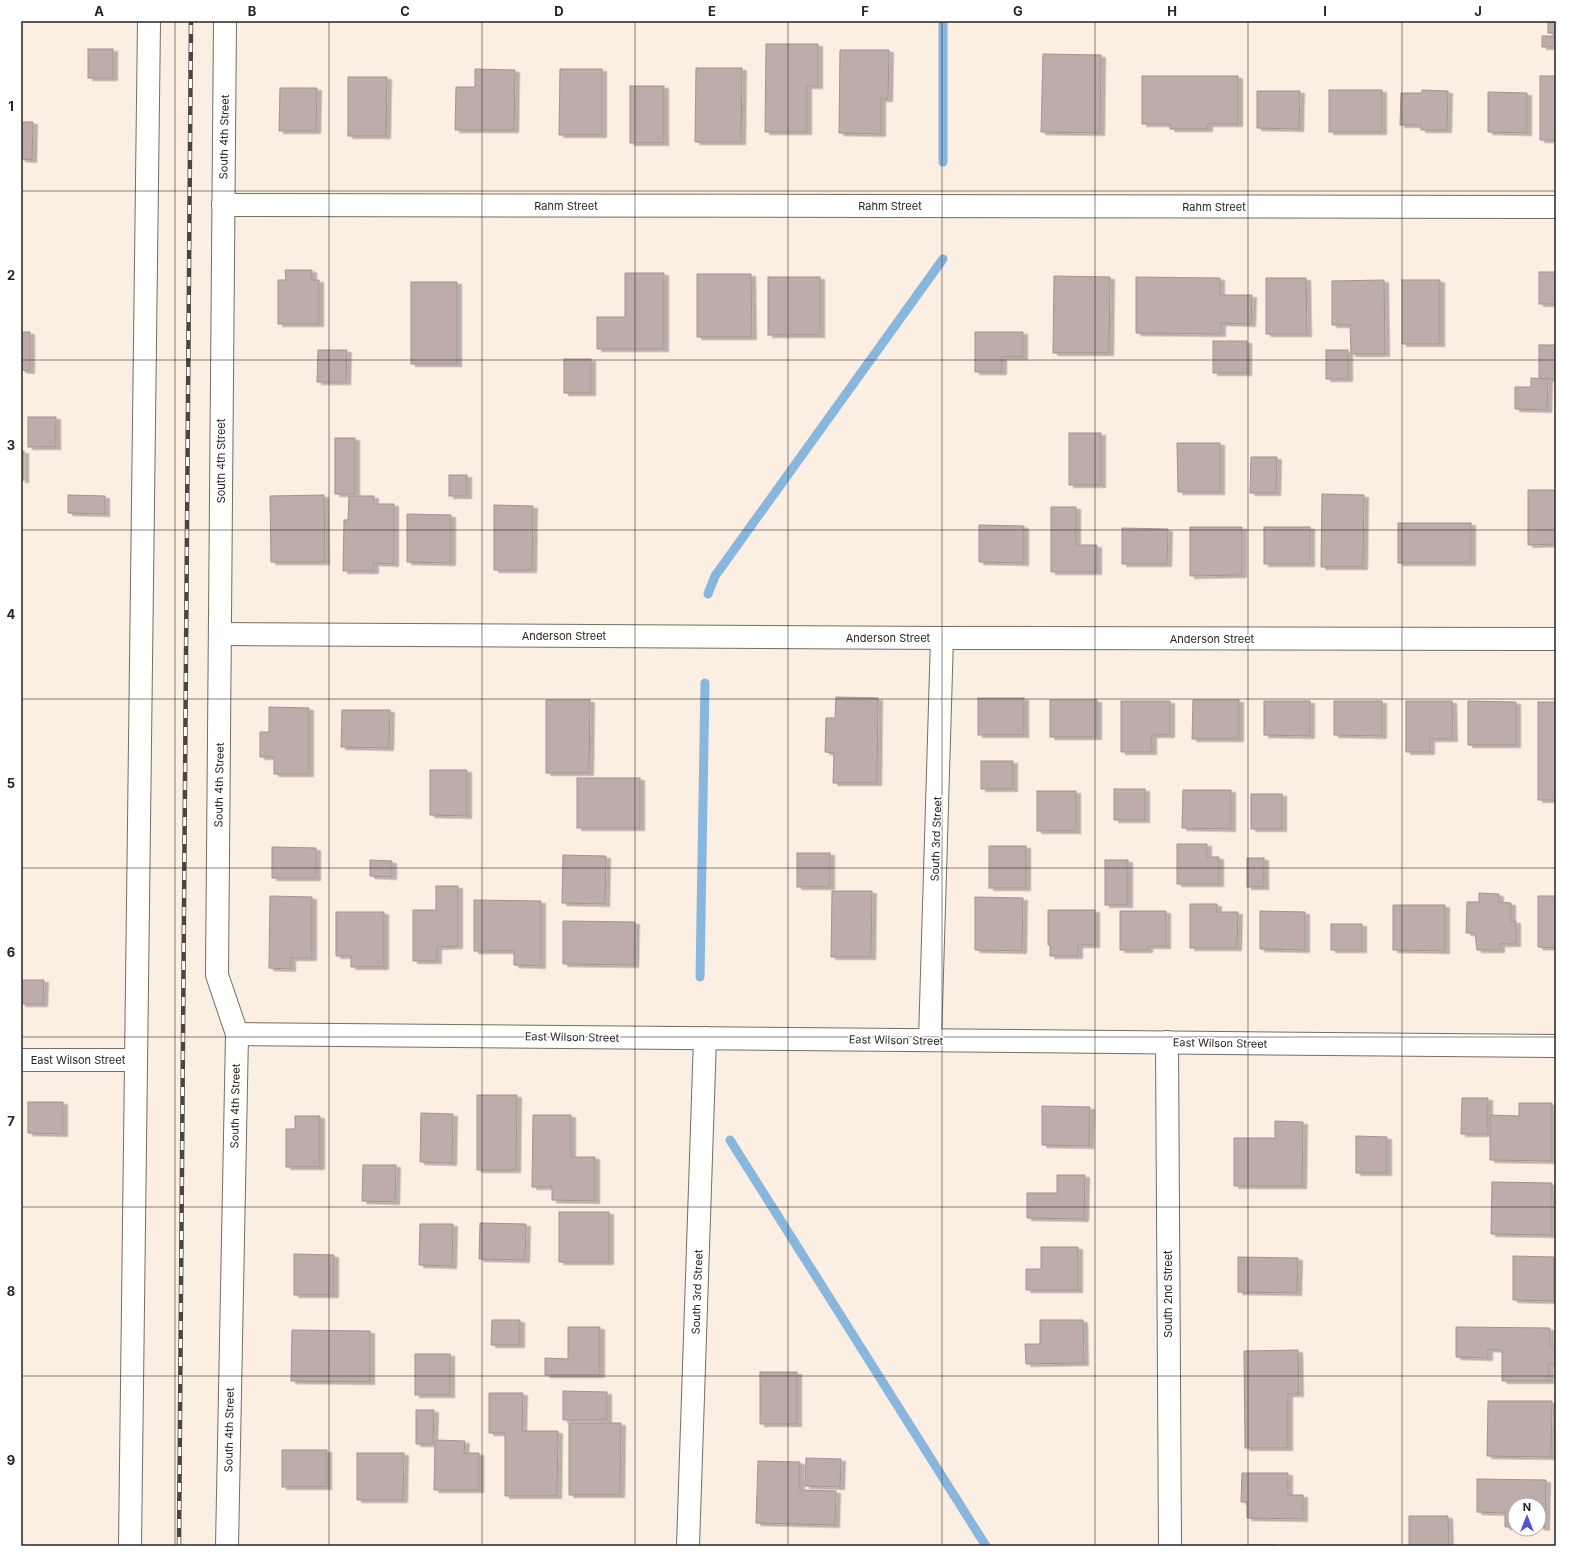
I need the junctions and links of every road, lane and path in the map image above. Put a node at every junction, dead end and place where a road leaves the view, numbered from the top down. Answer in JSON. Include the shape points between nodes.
{"nodes":[{"id":1,"x":149,"y":21,"type":"edge"},
{"id":2,"x":225,"y":21,"type":"edge"},
{"id":3,"x":223,"y":205,"type":"junction"},
{"id":4,"x":1556,"y":207,"type":"edge"},
{"id":5,"x":220,"y":634,"type":"junction"},
{"id":6,"x":942,"y":638,"type":"junction"},
{"id":7,"x":1556,"y":639,"type":"edge"},
{"id":8,"x":237,"y":1034,"type":"junction"},
{"id":9,"x":705,"y":1038,"type":"junction"},
{"id":10,"x":930,"y":1040,"type":"junction"},
{"id":11,"x":1167,"y":1042,"type":"junction"},
{"id":12,"x":1556,"y":1046,"type":"edge"},
{"id":13,"x":21,"y":1060,"type":"edge"},
{"id":14,"x":136,"y":1060,"type":"junction"},
{"id":15,"x":130,"y":1546,"type":"edge"},
{"id":16,"x":227,"y":1546,"type":"edge"},
{"id":17,"x":688,"y":1546,"type":"edge"},
{"id":18,"x":1170,"y":1546,"type":"edge"}],
"edges":[{"from":1,"to":14,"type":"street"},
{"from":2,"to":3,"type":"street","name":"South 4th Street"},
{"from":3,"to":4,"type":"street","name":"Rahm Street"},
{"from":3,"to":5,"type":"street","name":"South 4th Street"},
{"from":5,"to":6,"type":"street","name":"Anderson Street"},
{"from":5,"to":8,"type":"street","name":"South 4th Street","via":[[217,975]]},
{"from":6,"to":7,"type":"street","name":"Anderson Street"},
{"from":6,"to":10,"type":"street","name":"South 3rd Street"},
{"from":8,"to":9,"type":"street","name":"East Wilson Street"},
{"from":8,"to":16,"type":"street","name":"South 4th Street"},
{"from":9,"to":10,"type":"street","name":"East Wilson Street"},
{"from":9,"to":17,"type":"street","name":"South 3rd Street"},
{"from":10,"to":11,"type":"street","name":"East Wilson Street"},
{"from":11,"to":12,"type":"street","name":"East Wilson Street"},
{"from":11,"to":18,"type":"street","name":"South 2nd Street"},
{"from":13,"to":14,"type":"street","name":"East Wilson Street"},
{"from":14,"to":15,"type":"street"}]}
